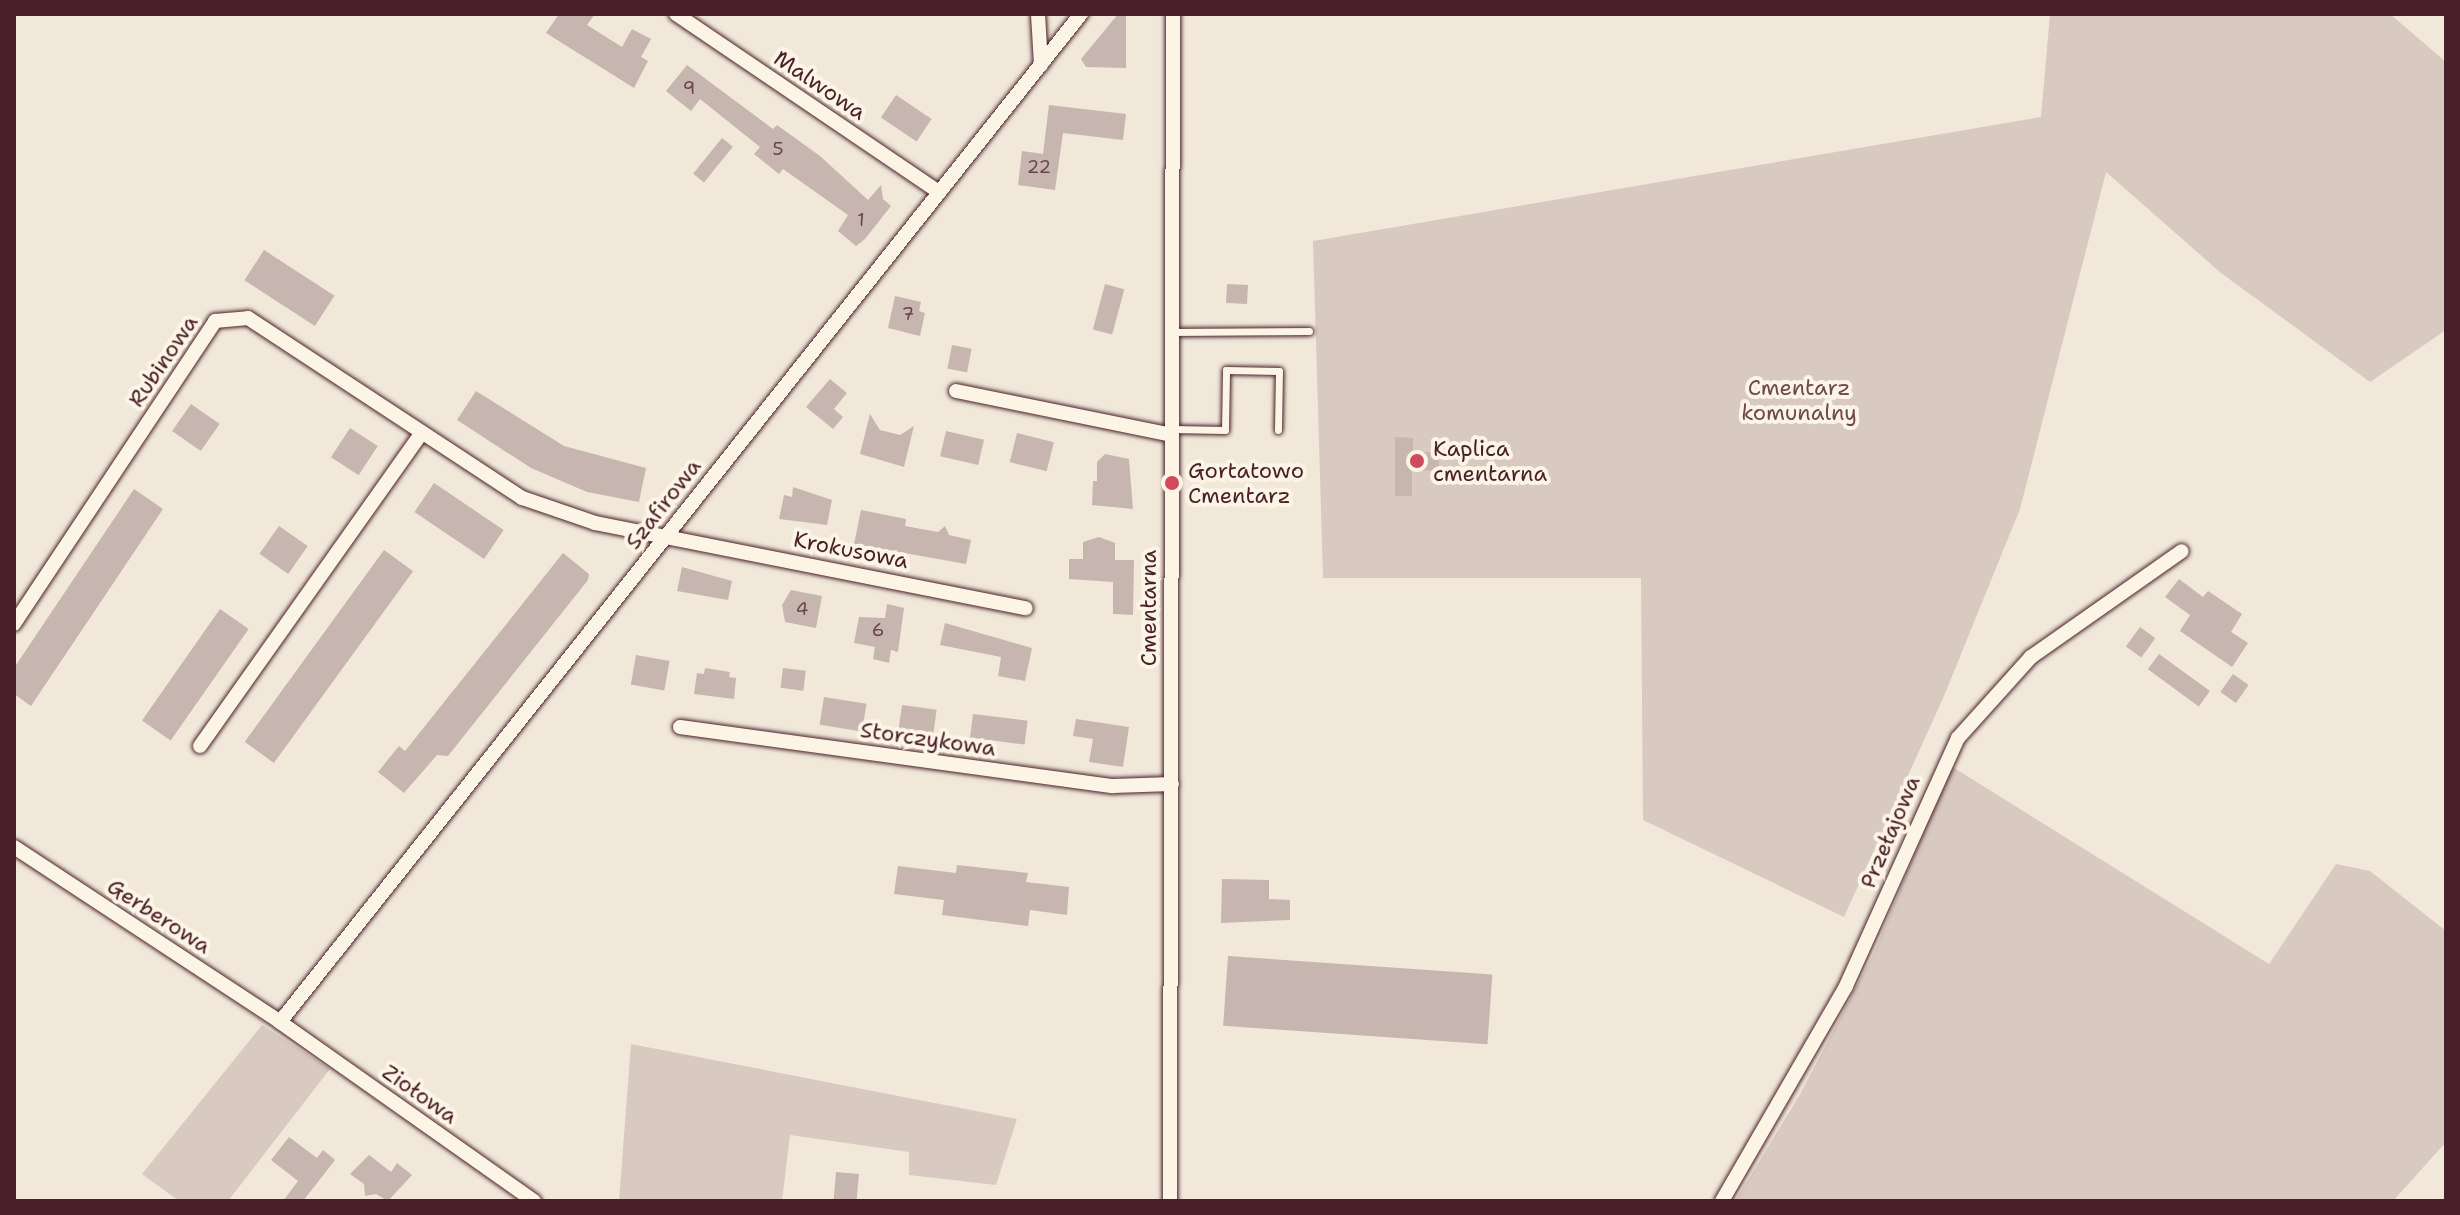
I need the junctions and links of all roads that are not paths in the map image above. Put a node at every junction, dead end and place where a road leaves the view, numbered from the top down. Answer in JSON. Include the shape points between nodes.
{"nodes":[{"id":1,"x":676,"y":14,"type":"edge"},
{"id":2,"x":1038,"y":14,"type":"edge"},
{"id":3,"x":1081,"y":14,"type":"edge"},
{"id":4,"x":1173,"y":14,"type":"edge"},
{"id":5,"x":1041,"y":65,"type":"junction"},
{"id":6,"x":939,"y":192,"type":"junction"},
{"id":7,"x":1309,"y":331,"type":"dead end"},
{"id":8,"x":1172,"y":332,"type":"junction"},
{"id":9,"x":956,"y":391,"type":"dead end"},
{"id":10,"x":1278,"y":430,"type":"dead end"},
{"id":11,"x":1172,"y":432,"type":"junction"},
{"id":12,"x":422,"y":433,"type":"junction"},
{"id":13,"x":667,"y":535,"type":"junction"},
{"id":14,"x":2182,"y":551,"type":"dead end"},
{"id":15,"x":1026,"y":608,"type":"dead end"},
{"id":16,"x":14,"y":624,"type":"edge"},
{"id":17,"x":680,"y":727,"type":"dead end"},
{"id":18,"x":200,"y":746,"type":"dead end"},
{"id":19,"x":1172,"y":784,"type":"junction"},
{"id":20,"x":14,"y":847,"type":"edge"},
{"id":21,"x":280,"y":1022,"type":"junction"},
{"id":22,"x":534,"y":1201,"type":"edge"},
{"id":23,"x":1170,"y":1201,"type":"edge"},
{"id":24,"x":1722,"y":1201,"type":"edge"}],
"edges":[{"from":1,"to":6,"type":"street","name":"Malwowa"},
{"from":2,"to":5,"type":"street"},
{"from":3,"to":5,"type":"street","name":"Szafirowa"},
{"from":4,"to":8,"type":"street","name":"Cmentarna"},
{"from":5,"to":6,"type":"street","name":"Szafirowa"},
{"from":6,"to":13,"type":"street","name":"Szafirowa"},
{"from":7,"to":8,"type":"lane"},
{"from":8,"to":11,"type":"street","name":"Cmentarna"},
{"from":9,"to":11,"type":"street"},
{"from":10,"to":11,"type":"lane","via":[[1279,371],[1226,370],[1225,430]]},
{"from":11,"to":19,"type":"street","name":"Cmentarna"},
{"from":12,"to":13,"type":"street","name":"Rubinowa","via":[[522,498],[595,523]]},
{"from":12,"to":16,"type":"street","name":"Rubinowa","via":[[248,318],[215,321]]},
{"from":12,"to":18,"type":"street"},
{"from":13,"to":15,"type":"street","name":"Krokusowa"},
{"from":13,"to":21,"type":"street","name":"Szafirowa"},
{"from":14,"to":24,"type":"street","name":"Przełajowa","via":[[2031,657],[1958,738],[1846,986]]},
{"from":17,"to":19,"type":"street","name":"Storczykowa","via":[[1113,786]]},
{"from":19,"to":23,"type":"street","name":"Cmentarna"},
{"from":20,"to":21,"type":"street","name":"Gerberowa"},
{"from":21,"to":22,"type":"street","name":"Ziołowa"}]}
